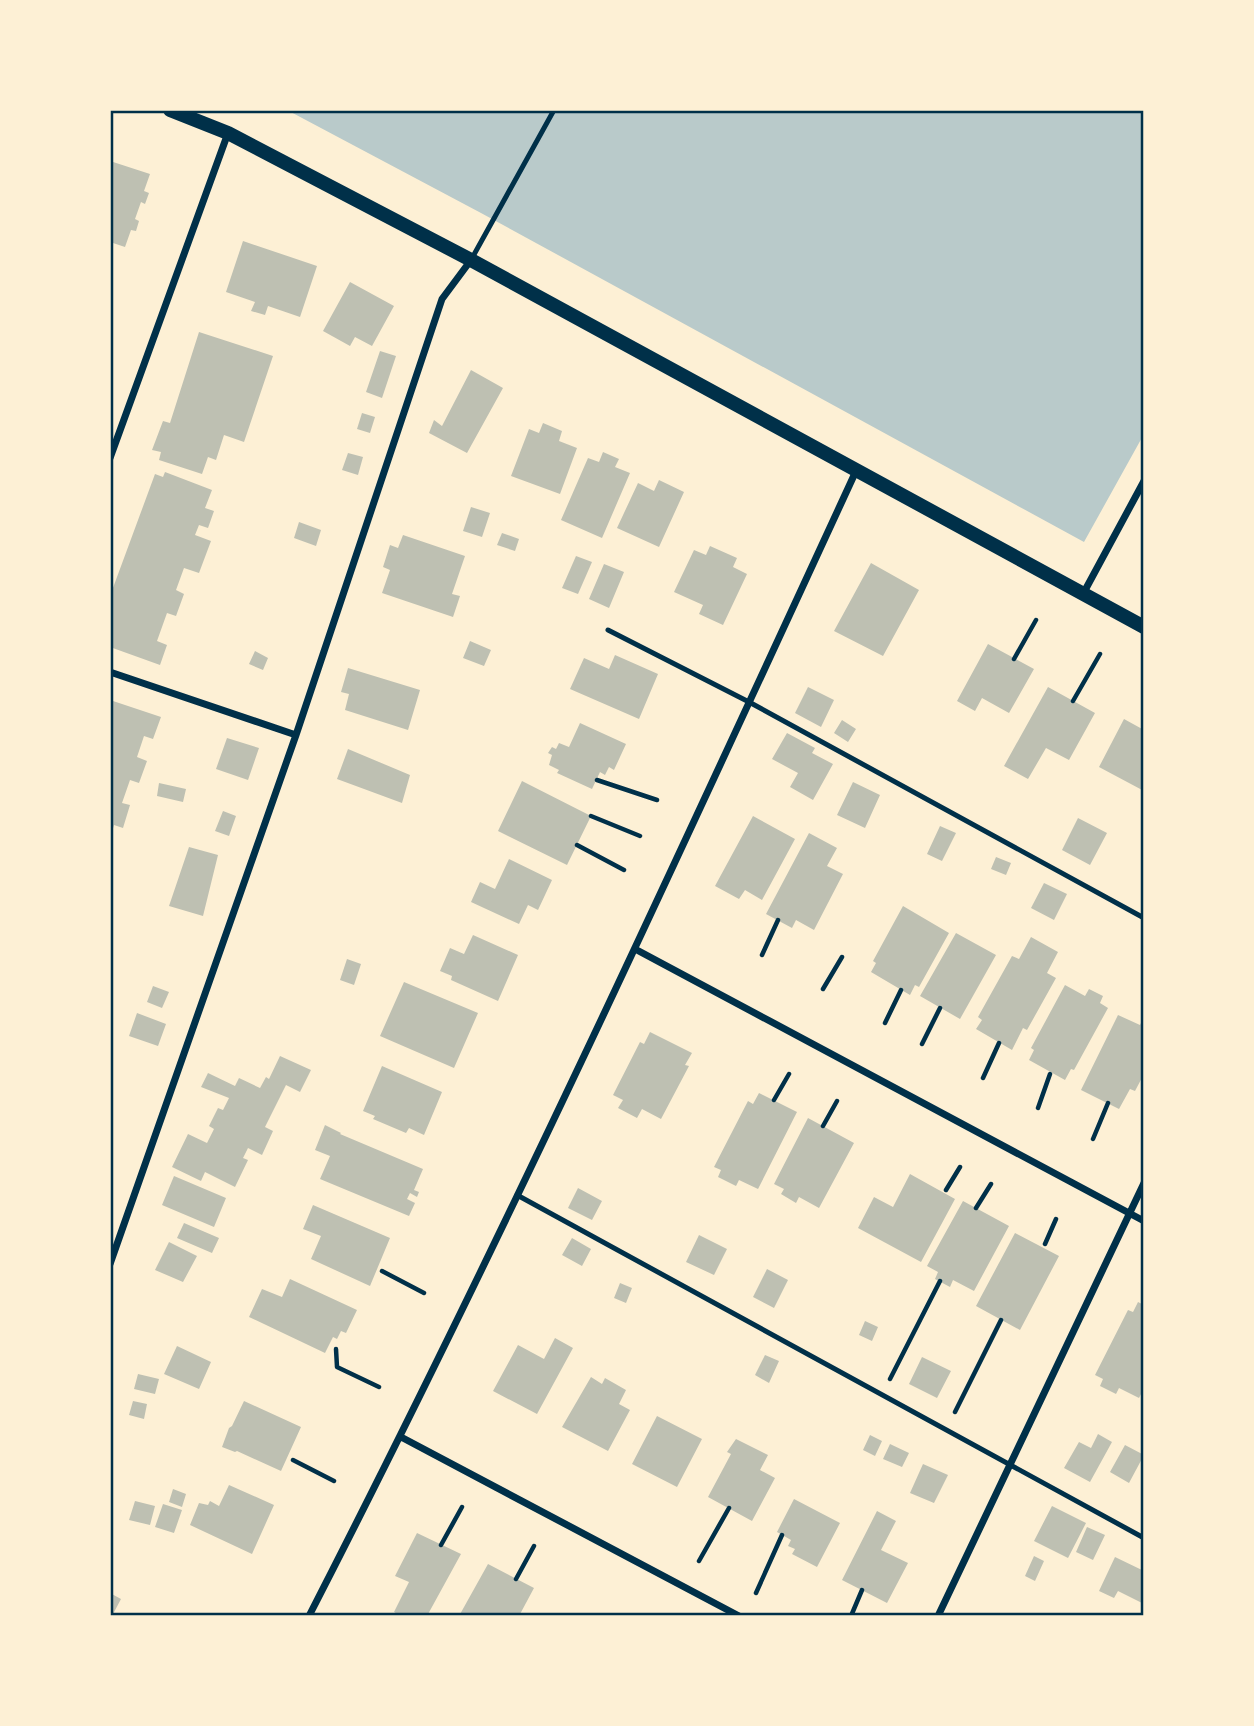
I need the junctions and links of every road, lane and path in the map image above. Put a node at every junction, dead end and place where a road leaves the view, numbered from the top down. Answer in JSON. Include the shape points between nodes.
{"nodes":[{"id":1,"x":170,"y":110,"type":"edge"},
{"id":2,"x":554,"y":110,"type":"edge"},
{"id":3,"x":228,"y":133,"type":"junction"},
{"id":4,"x":471,"y":260,"type":"junction"},
{"id":5,"x":110,"y":458,"type":"edge"},
{"id":6,"x":856,"y":471,"type":"junction"},
{"id":7,"x":1144,"y":481,"type":"edge"},
{"id":8,"x":1083,"y":594,"type":"junction"},
{"id":9,"x":1036,"y":620,"type":"dead end"},
{"id":10,"x":1144,"y":627,"type":"edge"},
{"id":11,"x":608,"y":630,"type":"dead end"},
{"id":12,"x":1100,"y":654,"type":"dead end"},
{"id":13,"x":1014,"y":659,"type":"dead end"},
{"id":14,"x":110,"y":672,"type":"edge"},
{"id":15,"x":1073,"y":701,"type":"dead end"},
{"id":16,"x":749,"y":702,"type":"junction"},
{"id":17,"x":296,"y":736,"type":"junction"},
{"id":18,"x":597,"y":780,"type":"dead end"},
{"id":19,"x":657,"y":800,"type":"dead end"},
{"id":20,"x":591,"y":816,"type":"dead end"},
{"id":21,"x":640,"y":836,"type":"dead end"},
{"id":22,"x":577,"y":845,"type":"dead end"},
{"id":23,"x":624,"y":870,"type":"dead end"},
{"id":24,"x":1144,"y":918,"type":"edge"},
{"id":25,"x":778,"y":920,"type":"dead end"},
{"id":26,"x":635,"y":949,"type":"junction"},
{"id":27,"x":762,"y":955,"type":"dead end"},
{"id":28,"x":842,"y":957,"type":"dead end"},
{"id":29,"x":824,"y":989,"type":"dead end"},
{"id":30,"x":901,"y":990,"type":"dead end"},
{"id":31,"x":940,"y":1008,"type":"dead end"},
{"id":32,"x":885,"y":1023,"type":"dead end"},
{"id":33,"x":999,"y":1043,"type":"dead end"},
{"id":34,"x":922,"y":1044,"type":"dead end"},
{"id":35,"x":789,"y":1074,"type":"dead end"},
{"id":36,"x":1050,"y":1074,"type":"dead end"},
{"id":37,"x":984,"y":1078,"type":"dead end"},
{"id":38,"x":774,"y":1100,"type":"dead end"},
{"id":39,"x":837,"y":1101,"type":"dead end"},
{"id":40,"x":1108,"y":1103,"type":"dead end"},
{"id":41,"x":1038,"y":1108,"type":"dead end"},
{"id":42,"x":823,"y":1126,"type":"dead end"},
{"id":43,"x":1093,"y":1139,"type":"dead end"},
{"id":44,"x":960,"y":1167,"type":"dead end"},
{"id":45,"x":1144,"y":1183,"type":"edge"},
{"id":46,"x":991,"y":1184,"type":"dead end"},
{"id":47,"x":946,"y":1190,"type":"dead end"},
{"id":48,"x":517,"y":1195,"type":"junction"},
{"id":49,"x":976,"y":1208,"type":"dead end"},
{"id":50,"x":1129,"y":1214,"type":"junction"},
{"id":51,"x":1056,"y":1219,"type":"dead end"},
{"id":52,"x":1144,"y":1222,"type":"edge"},
{"id":53,"x":1045,"y":1244,"type":"dead end"},
{"id":54,"x":110,"y":1264,"type":"edge"},
{"id":55,"x":382,"y":1271,"type":"dead end"},
{"id":56,"x":940,"y":1281,"type":"dead end"},
{"id":57,"x":424,"y":1293,"type":"dead end"},
{"id":58,"x":1001,"y":1320,"type":"dead end"},
{"id":59,"x":336,"y":1349,"type":"dead end"},
{"id":60,"x":890,"y":1380,"type":"dead end"},
{"id":61,"x":379,"y":1387,"type":"dead end"},
{"id":62,"x":953,"y":1416,"type":"dead end"},
{"id":63,"x":401,"y":1437,"type":"junction"},
{"id":64,"x":293,"y":1460,"type":"dead end"},
{"id":65,"x":1009,"y":1465,"type":"junction"},
{"id":66,"x":334,"y":1481,"type":"dead end"},
{"id":67,"x":462,"y":1507,"type":"dead end"},
{"id":68,"x":729,"y":1508,"type":"dead end"},
{"id":69,"x":782,"y":1535,"type":"dead end"},
{"id":70,"x":1144,"y":1538,"type":"edge"},
{"id":71,"x":441,"y":1545,"type":"dead end"},
{"id":72,"x":534,"y":1546,"type":"dead end"},
{"id":73,"x":699,"y":1561,"type":"dead end"},
{"id":74,"x":516,"y":1579,"type":"dead end"},
{"id":75,"x":862,"y":1591,"type":"dead end"},
{"id":76,"x":756,"y":1593,"type":"dead end"},
{"id":77,"x":309,"y":1616,"type":"edge"},
{"id":78,"x":739,"y":1616,"type":"edge"},
{"id":79,"x":850,"y":1616,"type":"edge"},
{"id":80,"x":938,"y":1616,"type":"edge"}],
"edges":[{"from":1,"to":3,"type":"main road"},
{"from":2,"to":4,"type":"lane"},
{"from":3,"to":4,"type":"main road"},
{"from":3,"to":5,"type":"street"},
{"from":4,"to":6,"type":"main road"},
{"from":4,"to":17,"type":"street","via":[[442,299]]},
{"from":6,"to":8,"type":"main road"},
{"from":6,"to":16,"type":"street"},
{"from":7,"to":8,"type":"street"},
{"from":8,"to":10,"type":"main road"},
{"from":9,"to":13,"type":"path"},
{"from":11,"to":16,"type":"lane"},
{"from":12,"to":15,"type":"path"},
{"from":14,"to":17,"type":"street"},
{"from":16,"to":24,"type":"lane"},
{"from":16,"to":26,"type":"street"},
{"from":17,"to":54,"type":"street"},
{"from":18,"to":19,"type":"path"},
{"from":20,"to":21,"type":"path"},
{"from":22,"to":23,"type":"path"},
{"from":25,"to":27,"type":"path"},
{"from":26,"to":48,"type":"street"},
{"from":26,"to":50,"type":"street"},
{"from":28,"to":29,"type":"path"},
{"from":30,"to":32,"type":"path"},
{"from":31,"to":34,"type":"path"},
{"from":33,"to":37,"type":"path"},
{"from":35,"to":38,"type":"path"},
{"from":36,"to":41,"type":"path"},
{"from":39,"to":42,"type":"path"},
{"from":40,"to":43,"type":"path"},
{"from":44,"to":47,"type":"path"},
{"from":45,"to":50,"type":"street"},
{"from":46,"to":49,"type":"path"},
{"from":48,"to":63,"type":"street"},
{"from":48,"to":65,"type":"lane"},
{"from":50,"to":52,"type":"street"},
{"from":50,"to":65,"type":"street"},
{"from":51,"to":53,"type":"path"},
{"from":55,"to":57,"type":"path"},
{"from":56,"to":60,"type":"path"},
{"from":58,"to":62,"type":"path"},
{"from":59,"to":61,"type":"path","via":[[337,1367]]},
{"from":63,"to":77,"type":"street"},
{"from":63,"to":78,"type":"street"},
{"from":64,"to":66,"type":"path"},
{"from":65,"to":70,"type":"lane"},
{"from":65,"to":80,"type":"street"},
{"from":67,"to":71,"type":"path"},
{"from":68,"to":73,"type":"path"},
{"from":69,"to":76,"type":"path"},
{"from":72,"to":74,"type":"path"},
{"from":75,"to":79,"type":"path"}]}
